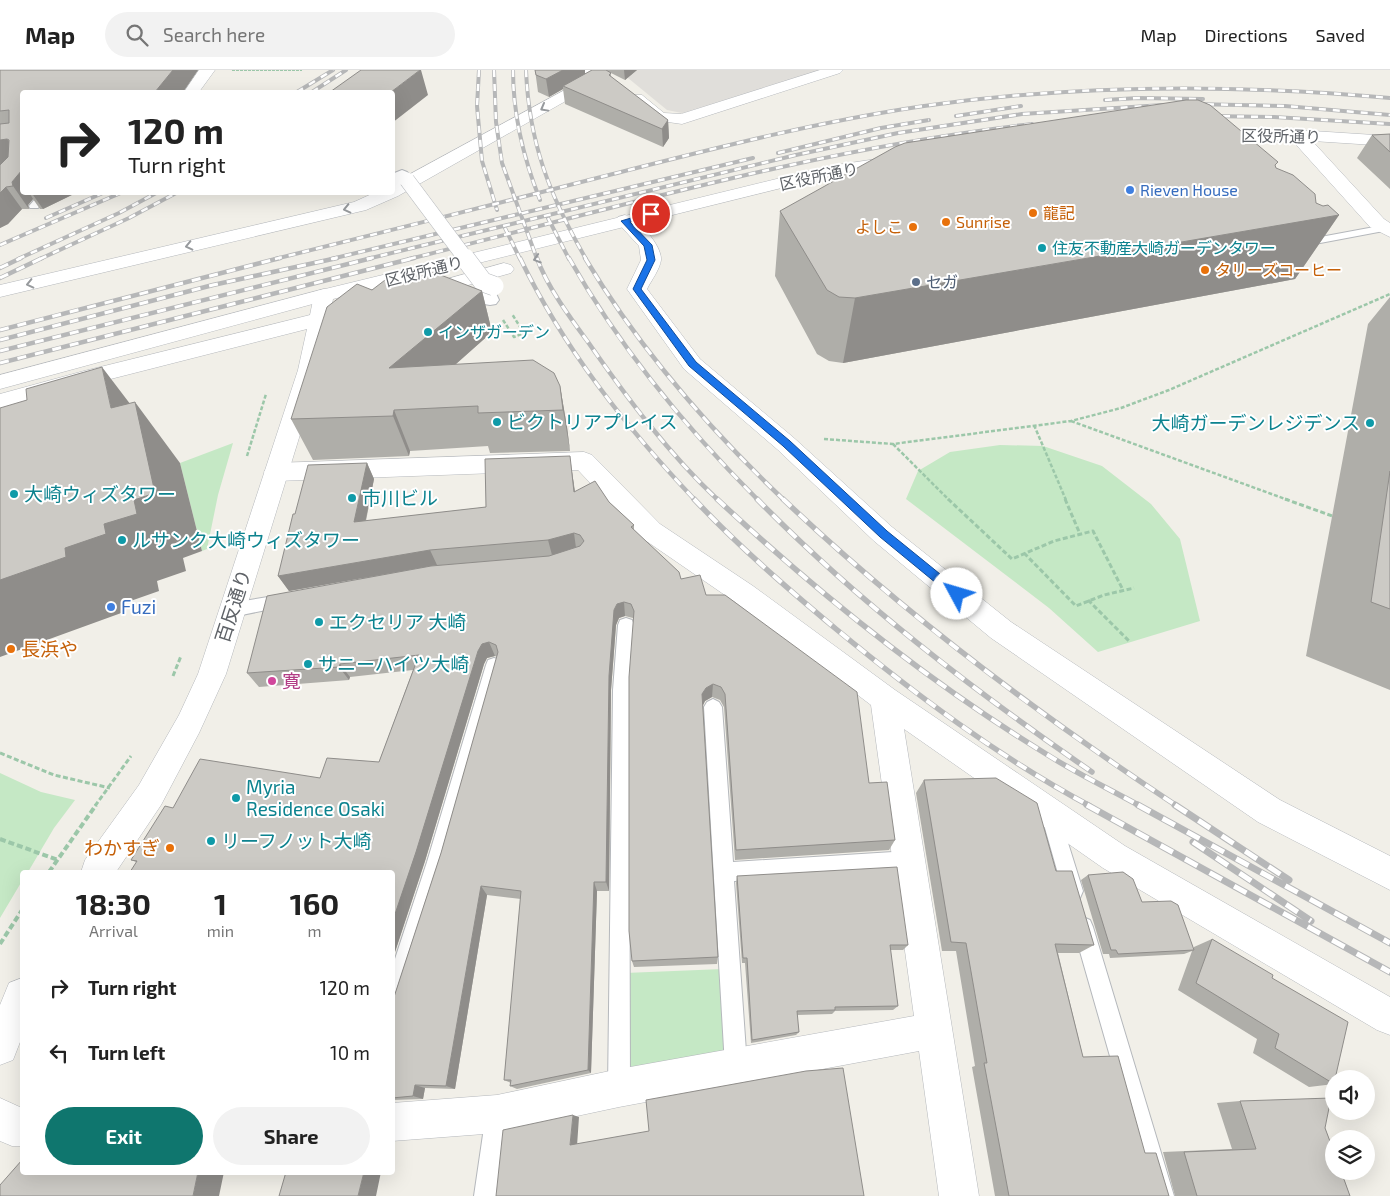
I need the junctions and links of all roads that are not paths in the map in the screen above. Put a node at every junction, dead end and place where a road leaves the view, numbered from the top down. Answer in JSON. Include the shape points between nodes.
{"nodes":[{"id":1,"x":207,"y":70,"type":"edge"},
{"id":2,"x":835,"y":70,"type":"edge"},
{"id":3,"x":607,"y":79,"type":"edge"},
{"id":4,"x":192,"y":90,"type":"edge"},
{"id":5,"x":1297,"y":135,"type":"junction"},
{"id":6,"x":1193,"y":136,"type":"edge"},
{"id":7,"x":1390,"y":141,"type":"edge"},
{"id":8,"x":912,"y":159,"type":"edge"},
{"id":9,"x":395,"y":178,"type":"edge"},
{"id":10,"x":395,"y":190,"type":"edge"},
{"id":11,"x":44,"y":195,"type":"edge"},
{"id":12,"x":385,"y":195,"type":"edge"},
{"id":13,"x":34,"y":206,"type":"dead end"},
{"id":14,"x":618,"y":223,"type":"junction"},
{"id":15,"x":1388,"y":230,"type":"edge"},
{"id":16,"x":1292,"y":245,"type":"edge"},
{"id":17,"x":489,"y":290,"type":"dead end"},
{"id":18,"x":0,"y":291,"type":"edge"},
{"id":19,"x":402,"y":297,"type":"edge"},
{"id":20,"x":322,"y":307,"type":"junction"},
{"id":21,"x":356,"y":309,"type":"edge"},
{"id":22,"x":0,"y":382,"type":"edge"},
{"id":23,"x":0,"y":402,"type":"edge"},
{"id":24,"x":276,"y":472,"type":"junction"},
{"id":25,"x":303,"y":598,"type":"edge"},
{"id":26,"x":232,"y":610,"type":"junction"},
{"id":27,"x":626,"y":625,"type":"dead end"},
{"id":28,"x":494,"y":665,"type":"edge"},
{"id":29,"x":885,"y":699,"type":"junction"},
{"id":30,"x":713,"y":707,"type":"dead end"},
{"id":31,"x":1050,"y":813,"type":"junction"},
{"id":32,"x":909,"y":861,"type":"junction"},
{"id":33,"x":98,"y":870,"type":"edge"},
{"id":34,"x":723,"y":872,"type":"junction"},
{"id":35,"x":1390,"y":874,"type":"edge"},
{"id":36,"x":395,"y":993,"type":"edge"},
{"id":37,"x":20,"y":1001,"type":"edge"},
{"id":38,"x":1390,"y":1017,"type":"edge"},
{"id":39,"x":934,"y":1030,"type":"junction"},
{"id":40,"x":0,"y":1046,"type":"edge"},
{"id":41,"x":736,"y":1066,"type":"junction"},
{"id":42,"x":619,"y":1088,"type":"junction"},
{"id":43,"x":497,"y":1114,"type":"junction"},
{"id":44,"x":0,"y":1117,"type":"edge"},
{"id":45,"x":395,"y":1122,"type":"edge"},
{"id":46,"x":20,"y":1128,"type":"edge"},
{"id":47,"x":486,"y":1196,"type":"edge"},
{"id":48,"x":959,"y":1196,"type":"edge"},
{"id":49,"x":1162,"y":1196,"type":"edge"}],
"edges":[{"from":1,"to":4,"type":"street"},
{"from":2,"to":3,"type":"street","via":[[682,119],[660,117]]},
{"from":3,"to":10,"type":"street","one_way":true},
{"from":5,"to":6,"type":"street","name":"区役所通り"},
{"from":5,"to":7,"type":"street","name":"区役所通り"},
{"from":5,"to":15,"type":"street"},
{"from":8,"to":14,"type":"street","name":"区役所通り","via":[[830,172]]},
{"from":9,"to":17,"type":"street","bridge":true,"via":[[402,175],[407,180]]},
{"from":11,"to":13,"type":"lane"},
{"from":12,"to":18,"type":"street","one_way":true,"via":[[360,206]]},
{"from":14,"to":19,"type":"street","name":"区役所通り","one_way":true,"via":[[590,243]]},
{"from":14,"to":20,"type":"street","name":"区役所通り"},
{"from":14,"to":35,"type":"street","via":[[648,245],[651,260],[637,289],[692,364],[786,444],[883,534],[1001,630],[1270,811]]},
{"from":15,"to":16,"type":"lane"},
{"from":20,"to":21,"type":"street"},
{"from":20,"to":22,"type":"street"},
{"from":20,"to":23,"type":"street"},
{"from":20,"to":24,"type":"street","name":"百反通り","via":[[309,370]]},
{"from":24,"to":26,"type":"street","name":"百反通り"},
{"from":24,"to":29,"type":"street","via":[[584,461],[651,531],[744,594]]},
{"from":25,"to":26,"type":"lane"},
{"from":26,"to":33,"type":"street","name":"百反通り","via":[[212,674],[189,724],[150,795]]},
{"from":27,"to":42,"type":"lane","via":[[621,690]]},
{"from":28,"to":36,"type":"lane"},
{"from":29,"to":31,"type":"street"},
{"from":29,"to":32,"type":"street"},
{"from":30,"to":34,"type":"lane"},
{"from":31,"to":38,"type":"street","via":[[1114,857]]},
{"from":31,"to":49,"type":"lane"},
{"from":32,"to":34,"type":"lane"},
{"from":32,"to":39,"type":"street"},
{"from":34,"to":41,"type":"lane"},
{"from":37,"to":40,"type":"street"},
{"from":39,"to":41,"type":"street"},
{"from":39,"to":48,"type":"street"},
{"from":41,"to":42,"type":"street"},
{"from":42,"to":43,"type":"street"},
{"from":43,"to":45,"type":"street"},
{"from":43,"to":47,"type":"lane"},
{"from":44,"to":46,"type":"street","via":[[12,1127]]}]}
